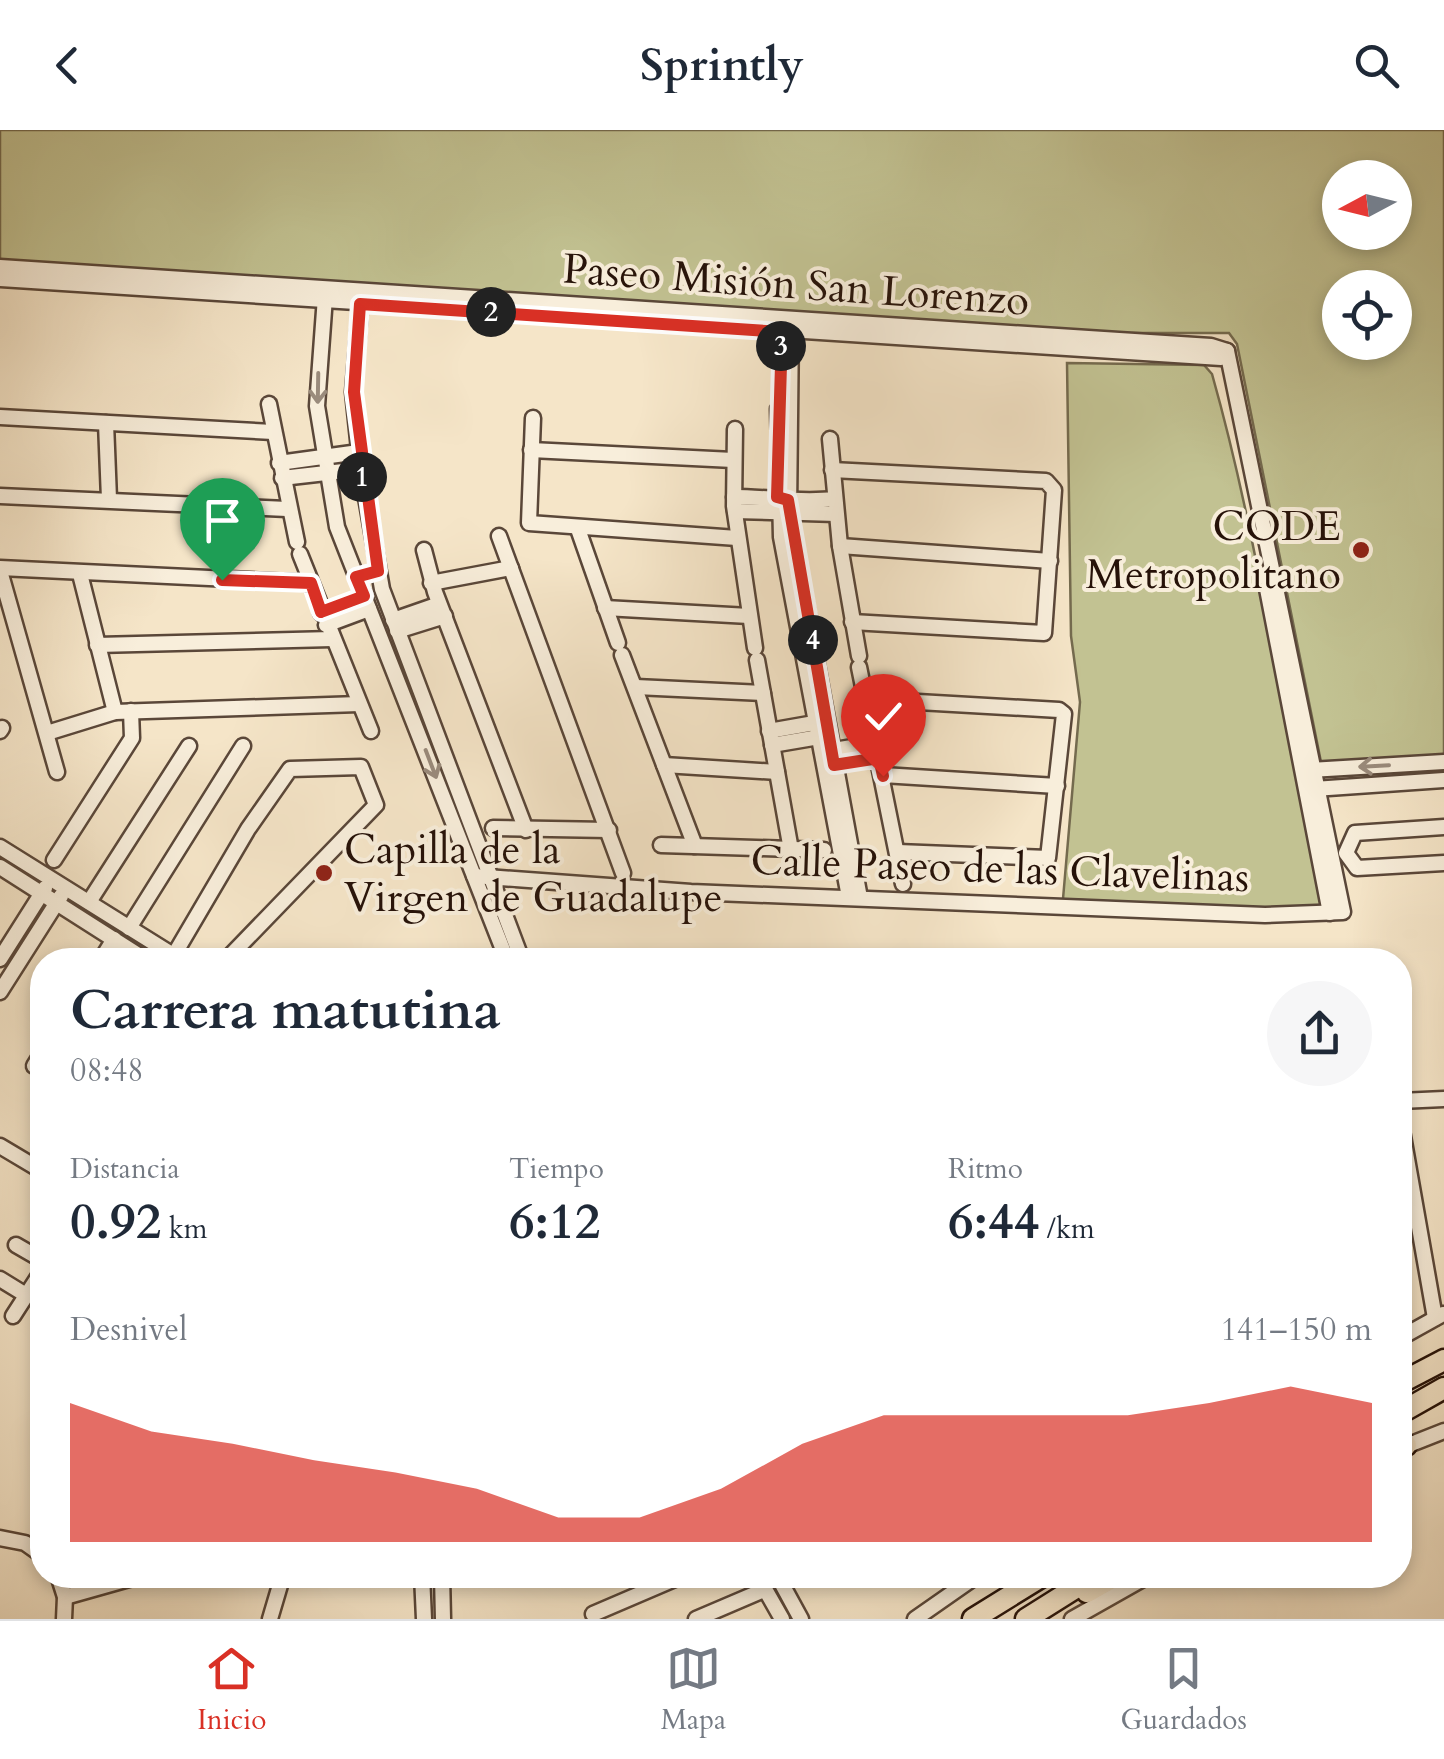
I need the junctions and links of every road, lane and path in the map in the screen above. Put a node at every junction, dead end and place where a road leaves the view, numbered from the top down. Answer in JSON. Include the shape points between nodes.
{"nodes":[{"id":1,"x":0,"y":266,"type":"edge"},
{"id":2,"x":0,"y":279,"type":"edge"},
{"id":3,"x":325,"y":296,"type":"junction"},
{"id":4,"x":361,"y":299,"type":"junction"},
{"id":5,"x":787,"y":325,"type":"junction"},
{"id":6,"x":269,"y":404,"type":"dead end"},
{"id":7,"x":0,"y":417,"type":"edge"},
{"id":8,"x":533,"y":418,"type":"dead end"},
{"id":9,"x":106,"y":423,"type":"junction"},
{"id":10,"x":734,"y":428,"type":"dead end"},
{"id":11,"x":274,"y":432,"type":"junction"},
{"id":12,"x":830,"y":439,"type":"dead end"},
{"id":13,"x":531,"y":450,"type":"junction"},
{"id":14,"x":359,"y":452,"type":"junction"},
{"id":15,"x":324,"y":457,"type":"junction"},
{"id":16,"x":734,"y":460,"type":"junction"},
{"id":17,"x":361,"y":469,"type":"junction"},
{"id":18,"x":280,"y":470,"type":"junction"},
{"id":19,"x":832,"y":470,"type":"junction"},
{"id":20,"x":327,"y":474,"type":"junction"},
{"id":21,"x":0,"y":496,"type":"edge"},
{"id":22,"x":109,"y":498,"type":"junction"},
{"id":23,"x":734,"y":504,"type":"junction"},
{"id":24,"x":783,"y":505,"type":"junction"},
{"id":25,"x":835,"y":507,"type":"junction"},
{"id":26,"x":286,"y":509,"type":"junction"},
{"id":27,"x":578,"y":529,"type":"junction"},
{"id":28,"x":499,"y":536,"type":"dead end"},
{"id":29,"x":737,"y":538,"type":"junction"},
{"id":30,"x":840,"y":546,"type":"junction"},
{"id":31,"x":424,"y":550,"type":"dead end"},
{"id":32,"x":1050,"y":561,"type":"junction"},
{"id":33,"x":511,"y":568,"type":"junction"},
{"id":34,"x":0,"y":569,"type":"edge"},
{"id":35,"x":378,"y":571,"type":"junction"},
{"id":36,"x":80,"y":574,"type":"junction"},
{"id":37,"x":356,"y":577,"type":"junction"},
{"id":38,"x":311,"y":583,"type":"junction"},
{"id":39,"x":431,"y":583,"type":"junction"},
{"id":40,"x":367,"y":602,"type":"junction"},
{"id":41,"x":605,"y":608,"type":"junction"},
{"id":42,"x":442,"y":610,"type":"junction"},
{"id":43,"x":748,"y":616,"type":"junction"},
{"id":44,"x":852,"y":622,"type":"junction"},
{"id":45,"x":395,"y":625,"type":"junction"},
{"id":46,"x":326,"y":626,"type":"junction"},
{"id":47,"x":97,"y":644,"type":"junction"},
{"id":48,"x":636,"y":688,"type":"junction"},
{"id":49,"x":762,"y":693,"type":"junction"},
{"id":50,"x":866,"y":699,"type":"junction"},
{"id":51,"x":359,"y":704,"type":"junction"},
{"id":52,"x":428,"y":711,"type":"junction"},
{"id":53,"x":123,"y":712,"type":"junction"},
{"id":54,"x":413,"y":717,"type":"junction"},
{"id":55,"x":371,"y":731,"type":"dead end"},
{"id":56,"x":48,"y":733,"type":"junction"},
{"id":57,"x":771,"y":738,"type":"junction"},
{"id":58,"x":824,"y":744,"type":"junction"},
{"id":59,"x":189,"y":746,"type":"dead end"},
{"id":60,"x":243,"y":746,"type":"dead end"},
{"id":61,"x":877,"y":751,"type":"junction"},
{"id":62,"x":1444,"y":762,"type":"edge"},
{"id":63,"x":664,"y":765,"type":"junction"},
{"id":64,"x":1310,"y":770,"type":"junction"},
{"id":65,"x":57,"y":772,"type":"dead end"},
{"id":66,"x":777,"y":772,"type":"junction"},
{"id":67,"x":883,"y":776,"type":"junction"},
{"id":68,"x":1444,"y":780,"type":"edge"},
{"id":69,"x":1057,"y":786,"type":"junction"},
{"id":70,"x":1314,"y":789,"type":"junction"},
{"id":71,"x":493,"y":828,"type":"dead end"},
{"id":72,"x":1444,"y":828,"type":"edge"},
{"id":73,"x":526,"y":830,"type":"junction"},
{"id":74,"x":609,"y":830,"type":"junction"},
{"id":75,"x":661,"y":845,"type":"dead end"},
{"id":76,"x":696,"y":846,"type":"junction"},
{"id":77,"x":0,"y":847,"type":"edge"},
{"id":78,"x":790,"y":850,"type":"junction"},
{"id":79,"x":824,"y":850,"type":"dead end"},
{"id":80,"x":898,"y":852,"type":"junction"},
{"id":81,"x":54,"y":860,"type":"dead end"},
{"id":82,"x":1444,"y":863,"type":"edge"},
{"id":83,"x":0,"y":867,"type":"edge"},
{"id":84,"x":623,"y":873,"type":"dead end"},
{"id":85,"x":482,"y":876,"type":"junction"},
{"id":86,"x":51,"y":879,"type":"junction"},
{"id":87,"x":903,"y":884,"type":"dead end"},
{"id":88,"x":66,"y":888,"type":"junction"},
{"id":89,"x":42,"y":894,"type":"junction"},
{"id":90,"x":854,"y":898,"type":"junction"},
{"id":91,"x":89,"y":902,"type":"junction"},
{"id":92,"x":56,"y":903,"type":"junction"},
{"id":93,"x":130,"y":928,"type":"junction"},
{"id":94,"x":114,"y":939,"type":"junction"},
{"id":95,"x":108,"y":948,"type":"edge"},
{"id":96,"x":128,"y":948,"type":"edge"},
{"id":97,"x":162,"y":948,"type":"edge"},
{"id":98,"x":183,"y":948,"type":"edge"},
{"id":99,"x":238,"y":948,"type":"edge"},
{"id":100,"x":504,"y":948,"type":"edge"},
{"id":101,"x":516,"y":948,"type":"edge"},
{"id":102,"x":0,"y":959,"type":"edge"},
{"id":103,"x":0,"y":992,"type":"edge"},
{"id":104,"x":1444,"y":1100,"type":"edge"},
{"id":105,"x":1412,"y":1101,"type":"edge"},
{"id":106,"x":0,"y":1146,"type":"edge"},
{"id":107,"x":30,"y":1164,"type":"edge"},
{"id":108,"x":1412,"y":1177,"type":"edge"},
{"id":109,"x":16,"y":1245,"type":"dead end"},
{"id":110,"x":30,"y":1253,"type":"edge"},
{"id":111,"x":0,"y":1278,"type":"edge"},
{"id":112,"x":30,"y":1289,"type":"edge"},
{"id":113,"x":26,"y":1295,"type":"junction"},
{"id":114,"x":13,"y":1316,"type":"dead end"},
{"id":115,"x":1440,"y":1316,"type":"edge"},
{"id":116,"x":1412,"y":1331,"type":"edge"},
{"id":117,"x":1444,"y":1360,"type":"edge"},
{"id":118,"x":1412,"y":1377,"type":"edge"},
{"id":119,"x":1444,"y":1388,"type":"edge"},
{"id":120,"x":1412,"y":1406,"type":"edge"},
{"id":121,"x":1444,"y":1430,"type":"edge"},
{"id":122,"x":1412,"y":1443,"type":"edge"},
{"id":123,"x":0,"y":1538,"type":"edge"},
{"id":124,"x":30,"y":1547,"type":"edge"},
{"id":125,"x":62,"y":1588,"type":"edge"},
{"id":126,"x":97,"y":1588,"type":"edge"},
{"id":127,"x":279,"y":1588,"type":"edge"},
{"id":128,"x":423,"y":1588,"type":"edge"},
{"id":129,"x":442,"y":1588,"type":"edge"},
{"id":130,"x":654,"y":1588,"type":"edge"},
{"id":131,"x":784,"y":1588,"type":"edge"},
{"id":132,"x":959,"y":1588,"type":"edge"},
{"id":133,"x":1023,"y":1588,"type":"edge"},
{"id":134,"x":1075,"y":1588,"type":"edge"},
{"id":135,"x":1097,"y":1588,"type":"edge"},
{"id":136,"x":1127,"y":1588,"type":"edge"},
{"id":137,"x":764,"y":1590,"type":"joint"},
{"id":138,"x":65,"y":1597,"type":"junction"},
{"id":139,"x":593,"y":1614,"type":"dead end"},
{"id":140,"x":64,"y":1619,"type":"edge"},
{"id":141,"x":270,"y":1619,"type":"edge"},
{"id":142,"x":424,"y":1619,"type":"edge"},
{"id":143,"x":443,"y":1619,"type":"edge"},
{"id":144,"x":696,"y":1619,"type":"edge"},
{"id":145,"x":782,"y":1619,"type":"edge"},
{"id":146,"x":801,"y":1619,"type":"edge"},
{"id":147,"x":915,"y":1619,"type":"edge"},
{"id":148,"x":973,"y":1619,"type":"edge"},
{"id":149,"x":1026,"y":1619,"type":"edge"},
{"id":150,"x":1049,"y":1619,"type":"edge"},
{"id":151,"x":1072,"y":1619,"type":"edge"}],
"edges":[{"from":1,"to":3,"type":"street","name":"Paseo Misión San Lorenzo"},
{"from":2,"to":3,"type":"street","name":"Paseo Misión San Lorenzo"},
{"from":3,"to":4,"type":"street","name":"Paseo Misión San Lorenzo"},
{"from":3,"to":15,"type":"street","one_way":true,"via":[[317,384]]},
{"from":4,"to":5,"type":"street","name":"Paseo Misión San Lorenzo"},
{"from":4,"to":14,"type":"street","via":[[354,392]]},
{"from":5,"to":24,"type":"street"},
{"from":5,"to":64,"type":"street","name":"Paseo Misión San Lorenzo","via":[[1211,346],[1224,355]]},
{"from":6,"to":11,"type":"street"},
{"from":7,"to":9,"type":"street"},
{"from":8,"to":13,"type":"street"},
{"from":9,"to":11,"type":"street"},
{"from":9,"to":22,"type":"street"},
{"from":10,"to":16,"type":"street"},
{"from":11,"to":18,"type":"street"},
{"from":12,"to":19,"type":"street"},
{"from":13,"to":16,"type":"street"},
{"from":13,"to":27,"type":"street","via":[[528,523]]},
{"from":14,"to":15,"type":"street"},
{"from":14,"to":17,"type":"street"},
{"from":15,"to":18,"type":"street"},
{"from":15,"to":20,"type":"street"},
{"from":16,"to":23,"type":"street"},
{"from":17,"to":20,"type":"street"},
{"from":17,"to":35,"type":"street"},
{"from":18,"to":20,"type":"street"},
{"from":18,"to":26,"type":"street"},
{"from":19,"to":25,"type":"street"},
{"from":19,"to":32,"type":"street","via":[[1052,484]]},
{"from":20,"to":37,"type":"street"},
{"from":21,"to":22,"type":"street"},
{"from":22,"to":26,"type":"street"},
{"from":23,"to":24,"type":"street"},
{"from":23,"to":29,"type":"street"},
{"from":24,"to":25,"type":"street"},
{"from":24,"to":58,"type":"street"},
{"from":25,"to":30,"type":"street"},
{"from":26,"to":38,"type":"street"},
{"from":27,"to":29,"type":"street"},
{"from":27,"to":41,"type":"street"},
{"from":28,"to":33,"type":"street"},
{"from":29,"to":43,"type":"street"},
{"from":30,"to":32,"type":"street"},
{"from":30,"to":44,"type":"street"},
{"from":31,"to":39,"type":"street"},
{"from":32,"to":44,"type":"street","via":[[1044,634]]},
{"from":33,"to":39,"type":"street"},
{"from":33,"to":74,"type":"street"},
{"from":34,"to":36,"type":"street"},
{"from":34,"to":56,"type":"street"},
{"from":35,"to":37,"type":"street"},
{"from":35,"to":45,"type":"street"},
{"from":36,"to":38,"type":"street"},
{"from":36,"to":47,"type":"street"},
{"from":37,"to":40,"type":"street"},
{"from":38,"to":46,"type":"street"},
{"from":39,"to":42,"type":"street"},
{"from":40,"to":46,"type":"street"},
{"from":40,"to":54,"type":"street"},
{"from":41,"to":43,"type":"street"},
{"from":41,"to":48,"type":"street"},
{"from":42,"to":45,"type":"street"},
{"from":42,"to":73,"type":"street"},
{"from":43,"to":49,"type":"street"},
{"from":44,"to":50,"type":"street"},
{"from":45,"to":52,"type":"street"},
{"from":46,"to":47,"type":"street"},
{"from":46,"to":51,"type":"street"},
{"from":47,"to":53,"type":"street"},
{"from":48,"to":49,"type":"street"},
{"from":48,"to":63,"type":"street"},
{"from":49,"to":57,"type":"street"},
{"from":50,"to":61,"type":"street"},
{"from":50,"to":69,"type":"street","via":[[1058,710],[1064,721]]},
{"from":51,"to":53,"type":"street"},
{"from":51,"to":55,"type":"street"},
{"from":52,"to":54,"type":"street"},
{"from":52,"to":85,"type":"street"},
{"from":53,"to":56,"type":"street"},
{"from":53,"to":81,"type":"street","via":[[132,738]]},
{"from":54,"to":85,"type":"street","one_way":true},
{"from":56,"to":65,"type":"street"},
{"from":57,"to":58,"type":"street"},
{"from":57,"to":66,"type":"street"},
{"from":58,"to":61,"type":"street"},
{"from":58,"to":90,"type":"street"},
{"from":59,"to":91,"type":"street"},
{"from":60,"to":93,"type":"street"},
{"from":61,"to":67,"type":"street"},
{"from":62,"to":64,"type":"street","one_way":true},
{"from":63,"to":66,"type":"street"},
{"from":63,"to":76,"type":"street"},
{"from":64,"to":70,"type":"street"},
{"from":66,"to":78,"type":"street"},
{"from":67,"to":69,"type":"street"},
{"from":67,"to":80,"type":"street"},
{"from":68,"to":70,"type":"street"},
{"from":69,"to":80,"type":"street","via":[[1048,858]]},
{"from":70,"to":90,"type":"street","name":"Calle Paseo de las Clavelinas","via":[[1337,912]]},
{"from":71,"to":73,"type":"street"},
{"from":72,"to":82,"type":"street","via":[[1355,833],[1346,853],[1358,868]]},
{"from":73,"to":74,"type":"street"},
{"from":74,"to":84,"type":"street"},
{"from":75,"to":76,"type":"street"},
{"from":76,"to":78,"type":"street"},
{"from":77,"to":86,"type":"street"},
{"from":78,"to":79,"type":"street"},
{"from":80,"to":87,"type":"street"},
{"from":83,"to":89,"type":"street"},
{"from":85,"to":90,"type":"street","name":"Calle Paseo de las Clavelinas"},
{"from":85,"to":100,"type":"street"},
{"from":85,"to":101,"type":"street"},
{"from":86,"to":88,"type":"street"},
{"from":86,"to":89,"type":"street"},
{"from":88,"to":91,"type":"street"},
{"from":88,"to":92,"type":"street"},
{"from":89,"to":92,"type":"street"},
{"from":89,"to":102,"type":"street"},
{"from":91,"to":93,"type":"street"},
{"from":92,"to":94,"type":"street"},
{"from":92,"to":103,"type":"street"},
{"from":93,"to":97,"type":"street"},
{"from":94,"to":95,"type":"street"},
{"from":94,"to":96,"type":"street"},
{"from":98,"to":99,"type":"street","via":[[248,828],[290,769],[361,767],[376,805]]},
{"from":104,"to":105,"type":"street"},
{"from":106,"to":107,"type":"street"},
{"from":108,"to":115,"type":"street"},
{"from":109,"to":110,"type":"street"},
{"from":111,"to":113,"type":"street"},
{"from":112,"to":113,"type":"street"},
{"from":113,"to":114,"type":"street"},
{"from":115,"to":116,"type":"street"},
{"from":117,"to":118,"type":"highway"},
{"from":119,"to":120,"type":"highway"},
{"from":121,"to":122,"type":"street"},
{"from":123,"to":124,"type":"street"},
{"from":125,"to":138,"type":"street"},
{"from":126,"to":138,"type":"street"},
{"from":127,"to":141,"type":"street"},
{"from":128,"to":142,"type":"street"},
{"from":129,"to":143,"type":"street"},
{"from":130,"to":139,"type":"street"},
{"from":131,"to":146,"type":"street"},
{"from":132,"to":147,"type":"street"},
{"from":133,"to":148,"type":"highway"},
{"from":134,"to":149,"type":"highway"},
{"from":135,"to":150,"type":"highway"},
{"from":136,"to":151,"type":"street"},
{"from":137,"to":144,"type":"street"},
{"from":137,"to":145,"type":"street"},
{"from":138,"to":140,"type":"street"}]}
